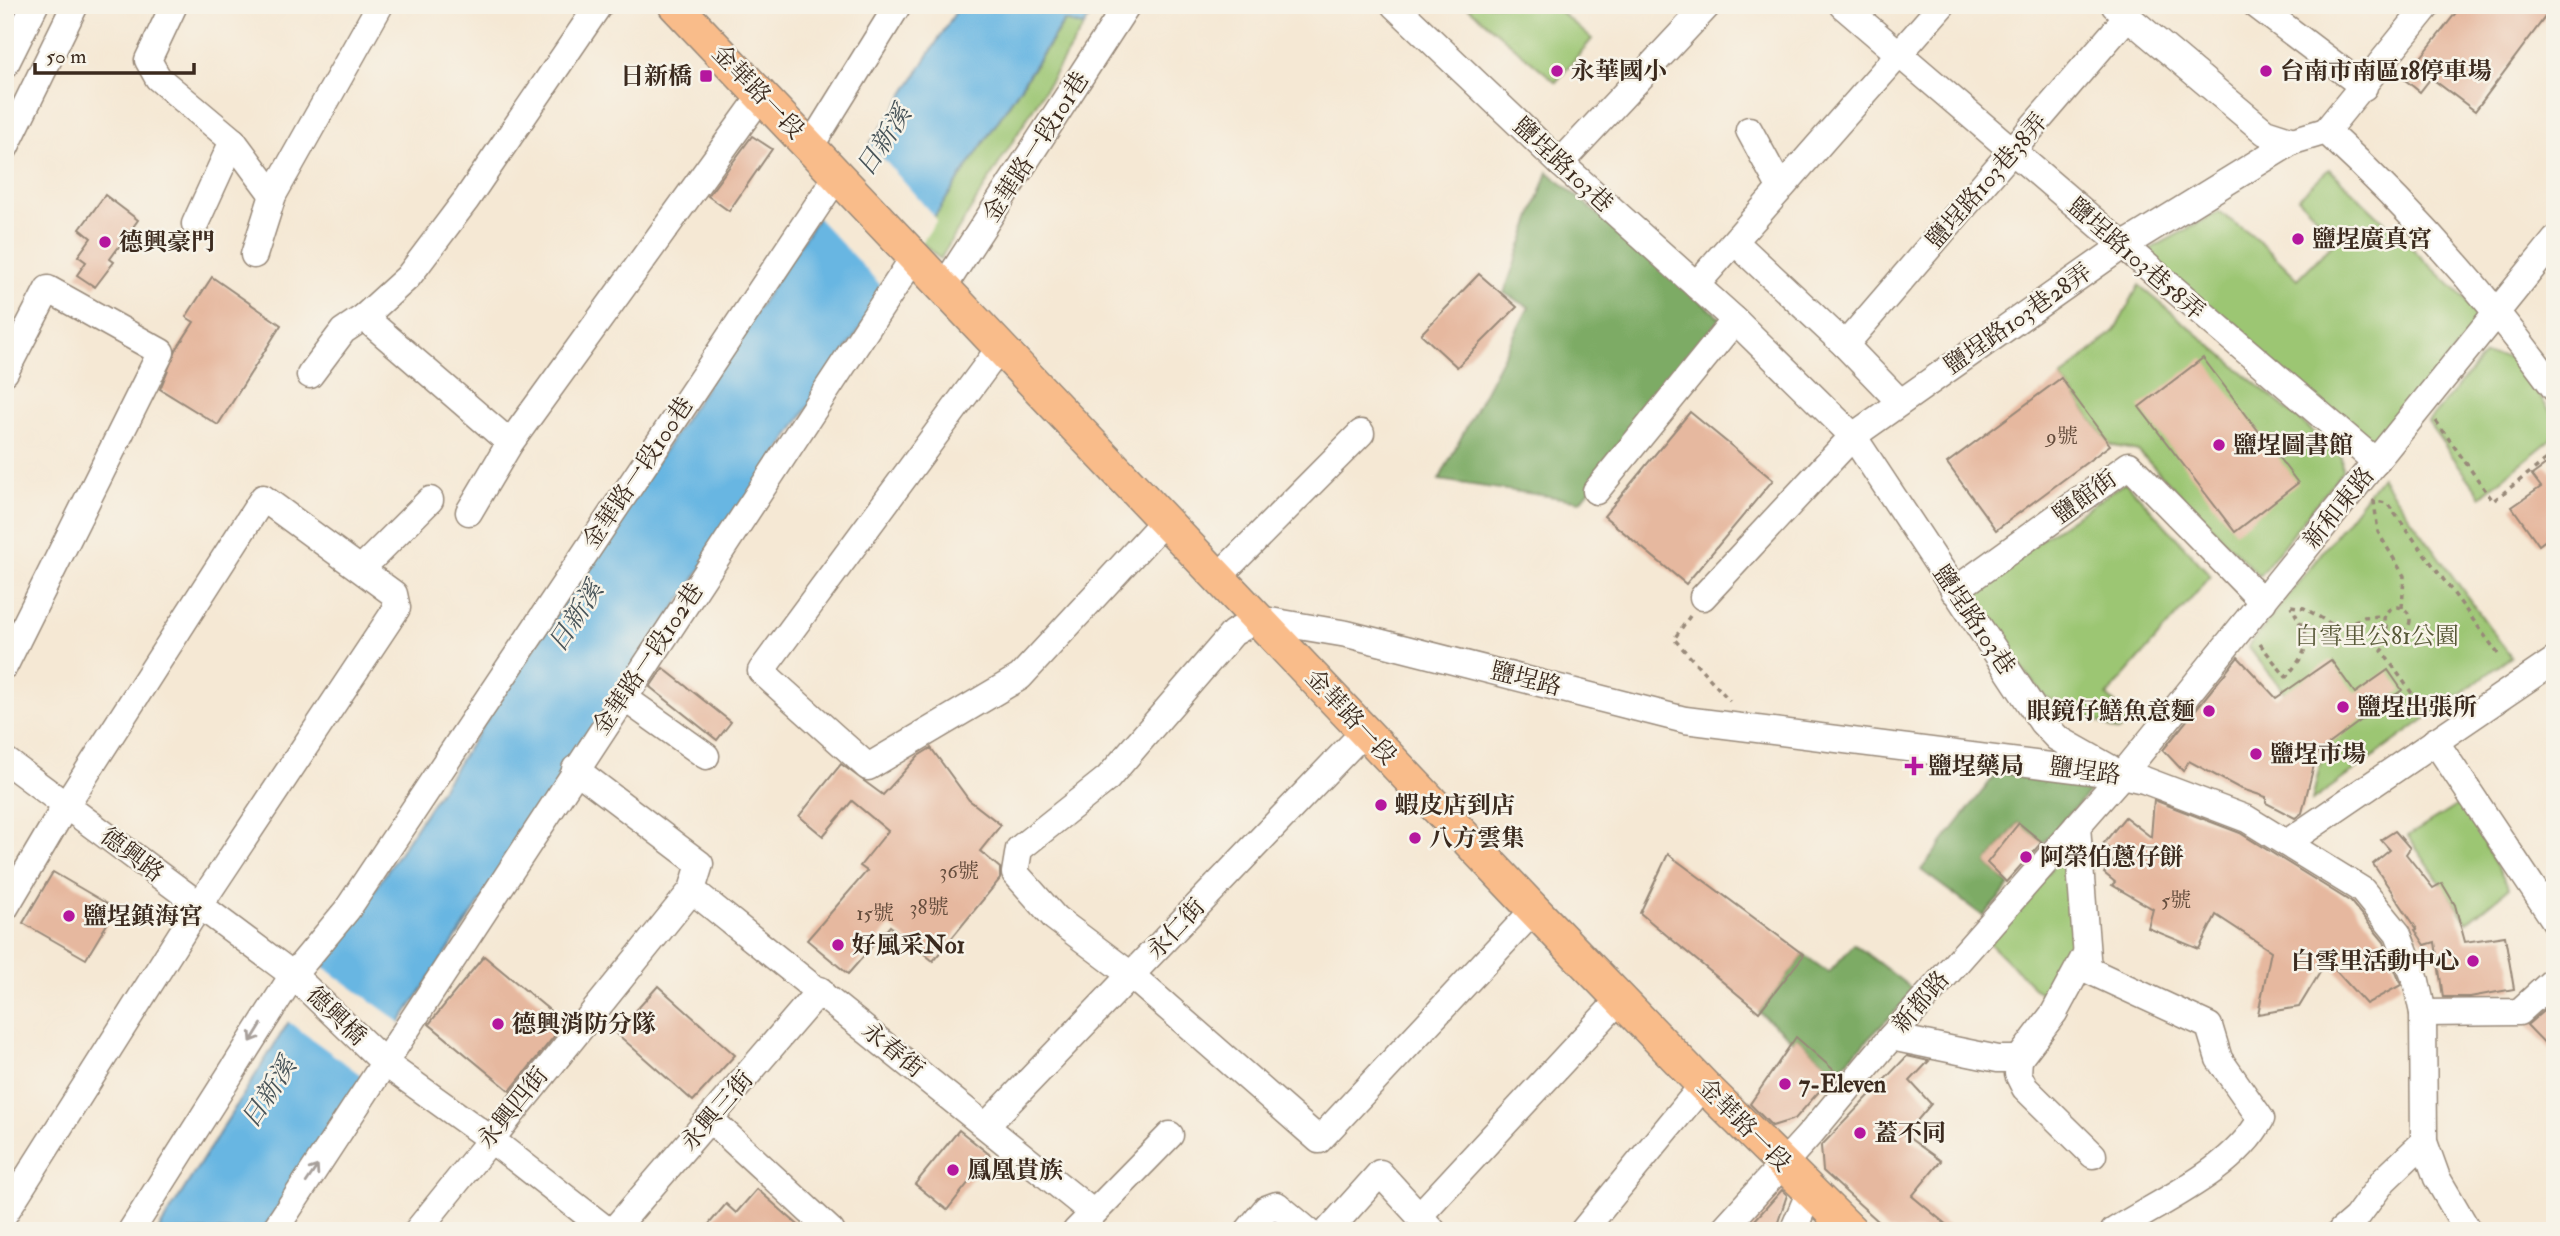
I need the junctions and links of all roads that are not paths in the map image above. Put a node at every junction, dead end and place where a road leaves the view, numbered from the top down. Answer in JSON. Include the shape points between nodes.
{"nodes":[{"id":1,"x":34,"y":5,"type":"edge"},
{"id":2,"x":75,"y":5,"type":"edge"},
{"id":3,"x":174,"y":5,"type":"edge"},
{"id":4,"x":380,"y":5,"type":"edge"},
{"id":5,"x":599,"y":5,"type":"edge"},
{"id":6,"x":675,"y":5,"type":"edge"},
{"id":7,"x":898,"y":5,"type":"edge"},
{"id":8,"x":1127,"y":5,"type":"edge"},
{"id":9,"x":1394,"y":5,"type":"edge"},
{"id":10,"x":1708,"y":5,"type":"edge"},
{"id":11,"x":1842,"y":5,"type":"edge"},
{"id":12,"x":1942,"y":5,"type":"edge"},
{"id":13,"x":2256,"y":5,"type":"edge"},
{"id":14,"x":2428,"y":5,"type":"edge"},
{"id":15,"x":2121,"y":11,"type":"edge"},
{"id":16,"x":9,"y":48,"type":"edge"},
{"id":17,"x":1898,"y":53,"type":"junction"},
{"id":18,"x":2364,"y":87,"type":"junction"},
{"id":19,"x":761,"y":96,"type":"junction"},
{"id":20,"x":1749,"y":130,"type":"dead end"},
{"id":21,"x":2326,"y":131,"type":"junction"},
{"id":22,"x":233,"y":141,"type":"junction"},
{"id":23,"x":2293,"y":141,"type":"junction"},
{"id":24,"x":810,"y":147,"type":"junction"},
{"id":25,"x":5,"y":148,"type":"edge"},
{"id":26,"x":2012,"y":152,"type":"junction"},
{"id":27,"x":1560,"y":163,"type":"junction"},
{"id":28,"x":839,"y":178,"type":"junction"},
{"id":29,"x":1780,"y":187,"type":"junction"},
{"id":30,"x":273,"y":195,"type":"junction"},
{"id":31,"x":195,"y":224,"type":"dead end"},
{"id":32,"x":2555,"y":240,"type":"edge"},
{"id":33,"x":1735,"y":242,"type":"junction"},
{"id":34,"x":2121,"y":247,"type":"junction"},
{"id":35,"x":254,"y":255,"type":"dead end"},
{"id":36,"x":914,"y":257,"type":"junction"},
{"id":37,"x":1696,"y":285,"type":"junction"},
{"id":38,"x":943,"y":288,"type":"junction"},
{"id":39,"x":2499,"y":311,"type":"junction"},
{"id":40,"x":364,"y":317,"type":"junction"},
{"id":41,"x":1735,"y":320,"type":"junction"},
{"id":42,"x":1846,"y":345,"type":"junction"},
{"id":43,"x":999,"y":349,"type":"junction"},
{"id":44,"x":5,"y":372,"type":"edge"},
{"id":45,"x":310,"y":375,"type":"dead end"},
{"id":46,"x":2555,"y":389,"type":"edge"},
{"id":47,"x":1900,"y":402,"type":"junction"},
{"id":48,"x":1361,"y":433,"type":"dead end"},
{"id":49,"x":1853,"y":436,"type":"junction"},
{"id":50,"x":510,"y":443,"type":"junction"},
{"id":51,"x":2376,"y":463,"type":"junction"},
{"id":52,"x":1596,"y":491,"type":"dead end"},
{"id":53,"x":430,"y":500,"type":"dead end"},
{"id":54,"x":469,"y":512,"type":"dead end"},
{"id":55,"x":1164,"y":521,"type":"junction"},
{"id":56,"x":361,"y":569,"type":"junction"},
{"id":57,"x":1218,"y":577,"type":"junction"},
{"id":58,"x":1954,"y":591,"type":"junction"},
{"id":59,"x":1703,"y":597,"type":"road end"},
{"id":60,"x":2263,"y":602,"type":"junction"},
{"id":61,"x":1258,"y":618,"type":"junction"},
{"id":62,"x":2555,"y":660,"type":"edge"},
{"id":63,"x":5,"y":664,"type":"edge"},
{"id":64,"x":623,"y":697,"type":"junction"},
{"id":65,"x":1364,"y":732,"type":"junction"},
{"id":66,"x":2435,"y":741,"type":"junction"},
{"id":67,"x":706,"y":756,"type":"dead end"},
{"id":68,"x":5,"y":760,"type":"edge"},
{"id":69,"x":575,"y":769,"type":"junction"},
{"id":70,"x":2122,"y":775,"type":"junction"},
{"id":71,"x":66,"y":805,"type":"junction"},
{"id":72,"x":2077,"y":826,"type":"junction"},
{"id":73,"x":2288,"y":842,"type":"junction"},
{"id":74,"x":692,"y":890,"type":"junction"},
{"id":75,"x":199,"y":906,"type":"junction"},
{"id":76,"x":5,"y":908,"type":"edge"},
{"id":77,"x":1534,"y":910,"type":"junction"},
{"id":78,"x":2555,"y":921,"type":"edge"},
{"id":79,"x":2086,"y":954,"type":"junction"},
{"id":80,"x":293,"y":975,"type":"junction"},
{"id":81,"x":1132,"y":976,"type":"junction"},
{"id":82,"x":2555,"y":979,"type":"edge"},
{"id":83,"x":820,"y":990,"type":"junction"},
{"id":84,"x":1621,"y":998,"type":"junction"},
{"id":85,"x":2423,"y":1013,"type":"junction"},
{"id":86,"x":1891,"y":1037,"type":"junction"},
{"id":87,"x":2019,"y":1059,"type":"junction"},
{"id":88,"x":383,"y":1061,"type":"junction"},
{"id":89,"x":1703,"y":1085,"type":"junction"},
{"id":90,"x":710,"y":1119,"type":"junction"},
{"id":91,"x":986,"y":1126,"type":"junction"},
{"id":92,"x":1170,"y":1135,"type":"dead end"},
{"id":93,"x":489,"y":1138,"type":"junction"},
{"id":94,"x":2424,"y":1142,"type":"junction"},
{"id":95,"x":2093,"y":1155,"type":"dead end"},
{"id":96,"x":1783,"y":1164,"type":"junction"},
{"id":97,"x":1810,"y":1191,"type":"junction"},
{"id":98,"x":5,"y":1213,"type":"edge"},
{"id":99,"x":1084,"y":1222,"type":"edge"},
{"id":100,"x":1427,"y":1223,"type":"edge"},
{"id":101,"x":131,"y":1231,"type":"edge"},
{"id":102,"x":274,"y":1231,"type":"edge"},
{"id":103,"x":417,"y":1231,"type":"edge"},
{"id":104,"x":611,"y":1231,"type":"edge"},
{"id":105,"x":831,"y":1231,"type":"edge"},
{"id":106,"x":1248,"y":1231,"type":"edge"},
{"id":107,"x":1308,"y":1231,"type":"edge"},
{"id":108,"x":1328,"y":1231,"type":"edge"},
{"id":109,"x":1583,"y":1231,"type":"edge"},
{"id":110,"x":1722,"y":1231,"type":"edge"},
{"id":111,"x":1793,"y":1231,"type":"edge"},
{"id":112,"x":1851,"y":1231,"type":"edge"},
{"id":113,"x":2113,"y":1231,"type":"edge"},
{"id":114,"x":2341,"y":1231,"type":"edge"},
{"id":115,"x":2468,"y":1231,"type":"edge"}],
"edges":[{"from":1,"to":16,"type":"street"},
{"from":2,"to":25,"type":"street"},
{"from":3,"to":22,"type":"street","via":[[148,60],[159,78]]},
{"from":4,"to":30,"type":"street"},
{"from":5,"to":40,"type":"street","via":[[466,200],[408,277]]},
{"from":6,"to":19,"type":"main road","name":"金華路一段"},
{"from":7,"to":24,"type":"street"},
{"from":8,"to":38,"type":"street","name":"金華路一段101巷"},
{"from":9,"to":27,"type":"street","name":"鹽埕路103巷"},
{"from":10,"to":27,"type":"street"},
{"from":11,"to":17,"type":"street","name":"鹽埕路103巷58弄"},
{"from":12,"to":17,"type":"street"},
{"from":13,"to":18,"type":"street"},
{"from":14,"to":18,"type":"street"},
{"from":15,"to":23,"type":"street","via":[[2265,132]]},
{"from":15,"to":26,"type":"street","name":"鹽埕路103巷38弄"},
{"from":17,"to":26,"type":"street","name":"鹽埕路103巷58弄"},
{"from":17,"to":29,"type":"street"},
{"from":18,"to":21,"type":"street"},
{"from":19,"to":24,"type":"main road","name":"金華路一段"},
{"from":19,"to":50,"type":"street"},
{"from":20,"to":29,"type":"street"},
{"from":21,"to":23,"type":"street","name":"鹽埕路103巷28弄"},
{"from":21,"to":39,"type":"street"},
{"from":22,"to":30,"type":"street"},
{"from":22,"to":31,"type":"street"},
{"from":23,"to":34,"type":"street","name":"鹽埕路103巷28弄"},
{"from":24,"to":28,"type":"main road","name":"金華路一段"},
{"from":26,"to":34,"type":"street","name":"鹽埕路103巷58弄"},
{"from":26,"to":42,"type":"street","name":"鹽埕路103巷38弄"},
{"from":27,"to":37,"type":"street","name":"鹽埕路103巷"},
{"from":28,"to":36,"type":"main road"},
{"from":28,"to":80,"type":"street","name":"金華路一段100巷","via":[[347,910]]},
{"from":29,"to":33,"type":"street"},
{"from":30,"to":35,"type":"street"},
{"from":32,"to":39,"type":"street","name":"新和東路"},
{"from":33,"to":37,"type":"street"},
{"from":33,"to":42,"type":"street"},
{"from":34,"to":47,"type":"street","name":"鹽埕路103巷28弄"},
{"from":34,"to":51,"type":"street","name":"鹽埕路103巷58弄"},
{"from":36,"to":38,"type":"main road","name":"金華路一段"},
{"from":36,"to":64,"type":"street","name":"金華路一段102巷"},
{"from":37,"to":41,"type":"street","name":"鹽埕路103巷"},
{"from":38,"to":43,"type":"main road","name":"金華路一段"},
{"from":39,"to":46,"type":"street"},
{"from":39,"to":51,"type":"street","name":"新和東路"},
{"from":40,"to":45,"type":"street","via":[[343,331]]},
{"from":40,"to":50,"type":"street"},
{"from":41,"to":49,"type":"street","name":"鹽埕路103巷"},
{"from":41,"to":52,"type":"street"},
{"from":42,"to":47,"type":"street"},
{"from":43,"to":55,"type":"main road","name":"金華路一段"},
{"from":43,"to":55,"type":"street","via":[[761,671],[868,767],[1020,677]]},
{"from":44,"to":63,"type":"street","via":[[48,289],[161,352]]},
{"from":47,"to":49,"type":"street","name":"鹽埕路103巷28弄"},
{"from":48,"to":57,"type":"street"},
{"from":49,"to":58,"type":"street","name":"鹽埕路103巷"},
{"from":49,"to":59,"type":"street"},
{"from":50,"to":54,"type":"street"},
{"from":51,"to":60,"type":"street","name":"新和東路"},
{"from":53,"to":56,"type":"street"},
{"from":55,"to":57,"type":"main road","name":"金華路一段"},
{"from":56,"to":71,"type":"street","via":[[263,498]]},
{"from":56,"to":75,"type":"street","via":[[394,594],[397,608]]},
{"from":57,"to":61,"type":"main road","name":"金華路一段"},
{"from":58,"to":60,"type":"street","name":"鹽館街","via":[[2129,465]]},
{"from":58,"to":70,"type":"street","name":"鹽埕路103巷","via":[[2042,722],[2057,738]]},
{"from":60,"to":70,"type":"street","name":"新和東路"},
{"from":61,"to":65,"type":"main road","name":"金華路一段"},
{"from":61,"to":70,"type":"street","name":"鹽埕路","via":[[1346,634],[1685,720]]},
{"from":61,"to":81,"type":"street","via":[[1233,633],[1108,778],[1019,849],[1015,873],[1047,909]]},
{"from":62,"to":66,"type":"street"},
{"from":64,"to":67,"type":"street"},
{"from":64,"to":69,"type":"street","name":"金華路一段102巷"},
{"from":65,"to":77,"type":"main road","name":"金華路一段"},
{"from":65,"to":81,"type":"street","name":"永仁街"},
{"from":66,"to":73,"type":"street"},
{"from":66,"to":78,"type":"street"},
{"from":68,"to":71,"type":"street","name":"德興路"},
{"from":69,"to":74,"type":"street","via":[[700,864]]},
{"from":69,"to":88,"type":"street","name":"金華路一段102巷"},
{"from":70,"to":72,"type":"street","name":"新都路"},
{"from":70,"to":73,"type":"street","name":"鹽埕路","via":[[2247,819]]},
{"from":71,"to":75,"type":"street","name":"德興路"},
{"from":71,"to":76,"type":"street"},
{"from":72,"to":79,"type":"street"},
{"from":72,"to":86,"type":"street","name":"新都路"},
{"from":73,"to":85,"type":"street","name":"鹽埕路","via":[[2362,890],[2398,934]]},
{"from":74,"to":83,"type":"street","name":"永春街"},
{"from":74,"to":93,"type":"street","name":"永興四街"},
{"from":75,"to":80,"type":"street","name":"德興路"},
{"from":75,"to":98,"type":"street"},
{"from":77,"to":81,"type":"street","via":[[1319,1140]]},
{"from":77,"to":84,"type":"main road","name":"金華路一段"},
{"from":79,"to":87,"type":"street","via":[[2054,1013]]},
{"from":79,"to":113,"type":"street","via":[[2088,970],[2209,1026],[2219,1059],[2261,1119],[2234,1156]]},
{"from":80,"to":88,"type":"street","name":"德興橋"},
{"from":80,"to":101,"type":"street","name":"金華路一段100巷","one_way":true},
{"from":81,"to":91,"type":"street","name":"永仁街"},
{"from":82,"to":85,"type":"street","via":[[2519,1012]]},
{"from":83,"to":90,"type":"street","name":"永興三街"},
{"from":83,"to":91,"type":"street","name":"永春街"},
{"from":84,"to":89,"type":"main road","name":"金華路一段"},
{"from":84,"to":100,"type":"street"},
{"from":85,"to":94,"type":"street","name":"鹽埕路"},
{"from":86,"to":87,"type":"street","via":[[1998,1059]]},
{"from":86,"to":96,"type":"street","name":"新都路"},
{"from":87,"to":95,"type":"street","via":[[2018,1074],[2025,1088]]},
{"from":88,"to":93,"type":"street"},
{"from":102,"to":88,"type":"street","name":"金華路一段102巷","one_way":true},
{"from":89,"to":96,"type":"main road","name":"金華路一段"},
{"from":89,"to":109,"type":"street"},
{"from":90,"to":104,"type":"street","name":"永興三街"},
{"from":90,"to":105,"type":"street"},
{"from":91,"to":99,"type":"street","name":"永春街"},
{"from":92,"to":99,"type":"street"},
{"from":93,"to":103,"type":"street","name":"永興四街"},
{"from":93,"to":104,"type":"street"},
{"from":94,"to":114,"type":"street"},
{"from":94,"to":115,"type":"street","name":"鹽埕路","via":[[2437,1178]]},
{"from":96,"to":97,"type":"main road","name":"金華路一段"},
{"from":96,"to":110,"type":"street","name":"新都路"},
{"from":97,"to":111,"type":"street"},
{"from":97,"to":112,"type":"main road","name":"金華路一段"},
{"from":100,"to":108,"type":"street","via":[[1380,1173]]},
{"from":106,"to":107,"type":"street","via":[[1266,1209],[1277,1205]]}]}
